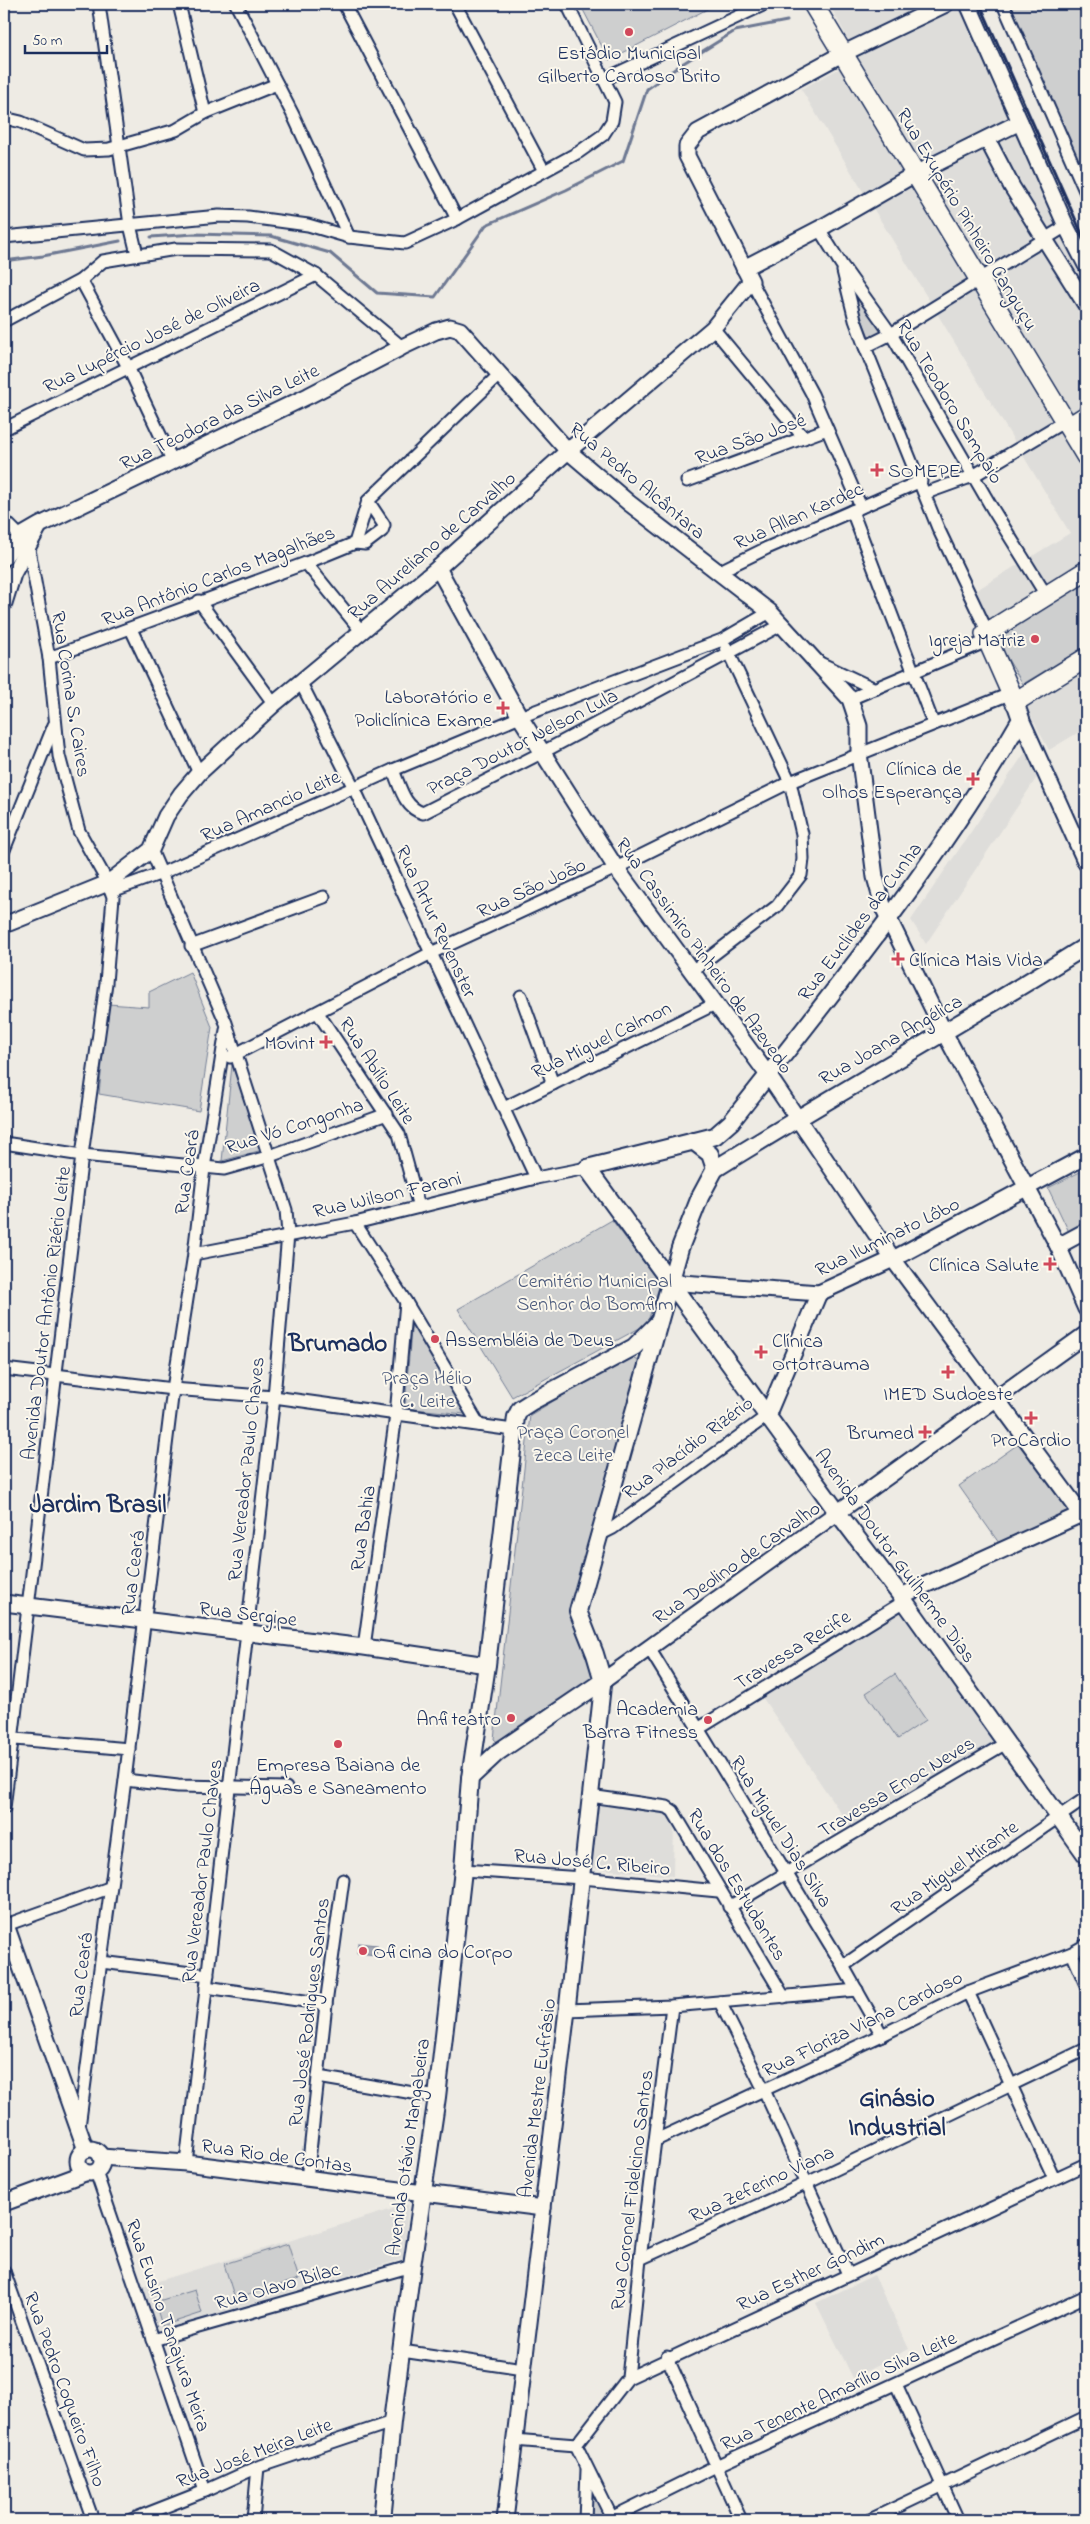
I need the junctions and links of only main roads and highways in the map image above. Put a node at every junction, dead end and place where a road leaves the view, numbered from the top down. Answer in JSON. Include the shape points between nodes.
{"nodes":[{"id":1,"x":813,"y":4,"type":"edge"},
{"id":2,"x":1086,"y":416,"type":"edge"},
{"id":3,"x":1067,"y":424,"type":"junction"},
{"id":4,"x":1086,"y":456,"type":"edge"},
{"id":5,"x":1086,"y":571,"type":"edge"},
{"id":6,"x":1085,"y":661,"type":"edge"},
{"id":7,"x":1016,"y":705,"type":"junction"},
{"id":8,"x":1086,"y":946,"type":"edge"},
{"id":9,"x":693,"y":1141,"type":"junction"},
{"id":10,"x":622,"y":1159,"type":"junction"},
{"id":11,"x":715,"y":1169,"type":"junction"},
{"id":12,"x":612,"y":1202,"type":"junction"},
{"id":13,"x":680,"y":1248,"type":"junction"},
{"id":14,"x":647,"y":1251,"type":"junction"},
{"id":15,"x":669,"y":1282,"type":"junction"},
{"id":16,"x":658,"y":1323,"type":"junction"},
{"id":17,"x":634,"y":1347,"type":"junction"},
{"id":18,"x":647,"y":1365,"type":"junction"},
{"id":19,"x":478,"y":1721,"type":"junction"},
{"id":20,"x":498,"y":1752,"type":"junction"},
{"id":21,"x":470,"y":1778,"type":"junction"},
{"id":22,"x":1086,"y":1855,"type":"edge"},
{"id":23,"x":382,"y":2520,"type":"edge"}],
"edges":[{"from":1,"to":3,"type":"main road","name":"Rua Exupério Pinheiro Canguçu"},
{"from":2,"to":3,"type":"main road"},
{"from":3,"to":4,"type":"main road","name":"Rua Exupério Pinheiro Canguçu"},
{"from":5,"to":7,"type":"main road","via":[[987,636]]},
{"from":6,"to":7,"type":"main road"},
{"from":7,"to":9,"type":"main road","name":"Rua Euclides da Cunha","via":[[962,817],[890,920],[731,1122],[715,1136]]},
{"from":8,"to":11,"type":"main road","name":"Rua Joana Angélica"},
{"from":9,"to":10,"type":"main road"},
{"from":9,"to":11,"type":"main road","via":[[710,1154]]},
{"from":10,"to":12,"type":"main road","via":[[610,1171],[607,1183]]},
{"from":10,"to":12,"type":"main road","name":"Avenida Doutor Guilherme Dias","via":[[587,1168]]},
{"from":11,"to":13,"type":"main road","via":[[700,1196]]},
{"from":12,"to":14,"type":"main road","name":"Avenida Doutor Guilherme Dias"},
{"from":13,"to":14,"type":"main road","via":[[668,1256],[656,1256]]},
{"from":13,"to":15,"type":"main road"},
{"from":14,"to":15,"type":"main road","name":"Avenida Doutor Guilherme Dias"},
{"from":15,"to":16,"type":"main road"},
{"from":15,"to":22,"type":"main road","name":"Avenida Doutor Guilherme Dias","via":[[903,1598]]},
{"from":16,"to":17,"type":"main road"},
{"from":16,"to":18,"type":"main road"},
{"from":17,"to":18,"type":"main road"},
{"from":17,"to":19,"type":"main road","via":[[520,1409],[513,1430]]},
{"from":18,"to":20,"type":"main road","via":[[578,1611],[603,1680]]},
{"from":19,"to":20,"type":"main road","via":[[486,1739]]},
{"from":19,"to":21,"type":"main road"},
{"from":20,"to":21,"type":"main road"},
{"from":21,"to":23,"type":"main road","name":"Avenida Otávio Mangabeira","via":[[463,1870],[437,2097],[412,2266]]}]}
